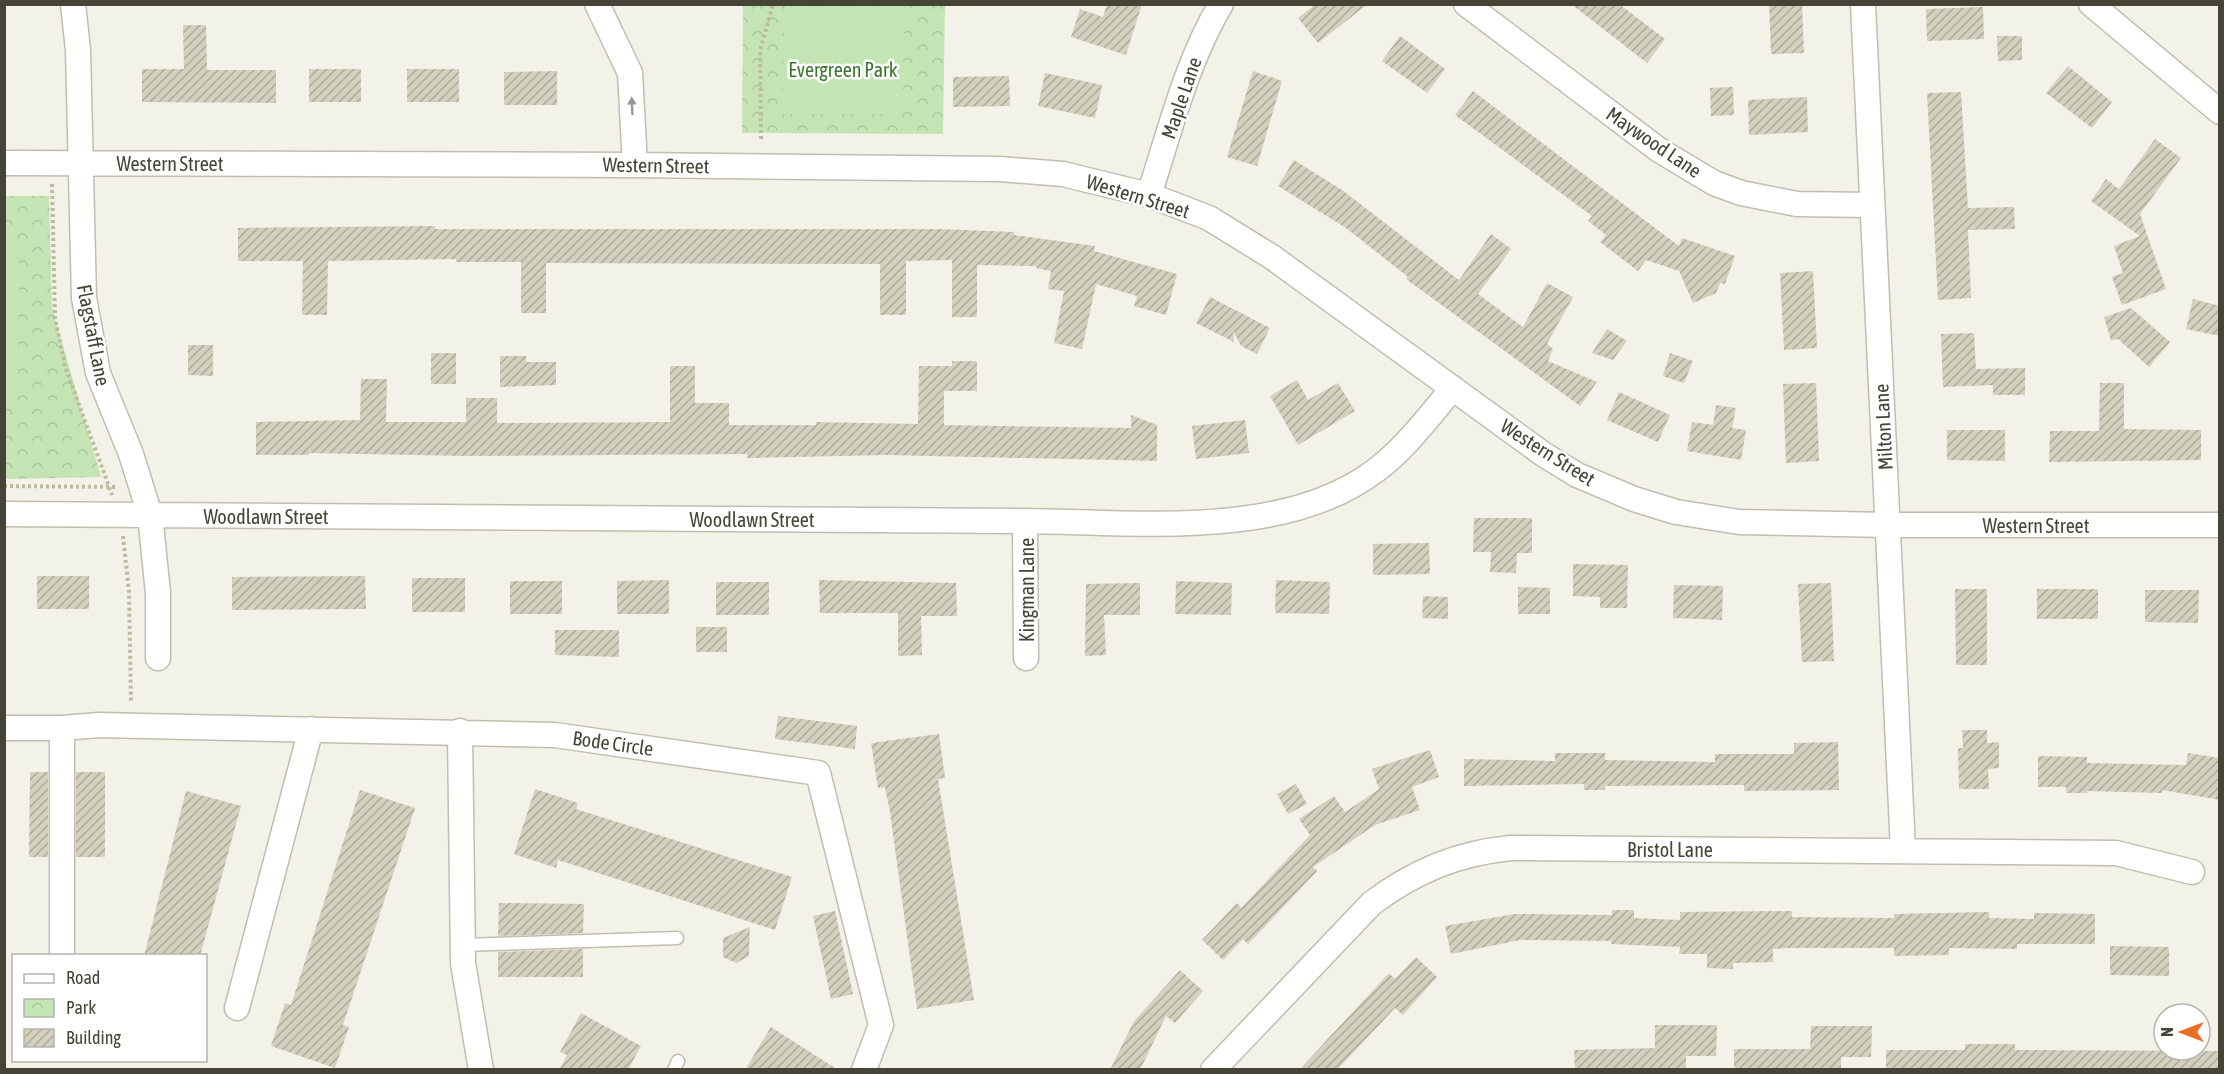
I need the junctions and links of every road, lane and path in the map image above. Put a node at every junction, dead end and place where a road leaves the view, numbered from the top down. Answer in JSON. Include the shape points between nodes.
{"nodes":[{"id":1,"x":74,"y":4,"type":"edge"},
{"id":2,"x":597,"y":4,"type":"edge"},
{"id":3,"x":773,"y":4,"type":"edge"},
{"id":4,"x":1221,"y":4,"type":"edge"},
{"id":5,"x":1466,"y":4,"type":"edge"},
{"id":6,"x":1863,"y":4,"type":"edge"},
{"id":7,"x":2091,"y":4,"type":"edge"},
{"id":8,"x":2220,"y":112,"type":"edge"},
{"id":9,"x":761,"y":139,"type":"dead end"},
{"id":10,"x":4,"y":163,"type":"edge"},
{"id":11,"x":52,"y":163,"type":"junction"},
{"id":12,"x":81,"y":163,"type":"junction"},
{"id":13,"x":635,"y":165,"type":"junction"},
{"id":14,"x":1149,"y":195,"type":"junction"},
{"id":15,"x":1872,"y":205,"type":"junction"},
{"id":16,"x":1453,"y":388,"type":"junction"},
{"id":17,"x":4,"y":486,"type":"edge"},
{"id":18,"x":110,"y":487,"type":"junction"},
{"id":19,"x":142,"y":487,"type":"junction"},
{"id":20,"x":4,"y":513,"type":"edge"},
{"id":21,"x":120,"y":515,"type":"junction"},
{"id":22,"x":150,"y":515,"type":"junction"},
{"id":23,"x":1025,"y":521,"type":"junction"},
{"id":24,"x":1888,"y":525,"type":"junction"},
{"id":25,"x":2220,"y":525,"type":"edge"},
{"id":26,"x":158,"y":658,"type":"dead end"},
{"id":27,"x":1026,"y":658,"type":"dead end"},
{"id":28,"x":131,"y":702,"type":"dead end"},
{"id":29,"x":4,"y":728,"type":"edge"},
{"id":30,"x":62,"y":728,"type":"junction"},
{"id":31,"x":311,"y":729,"type":"junction"},
{"id":32,"x":460,"y":731,"type":"junction"},
{"id":33,"x":1903,"y":850,"type":"junction"},
{"id":34,"x":2192,"y":872,"type":"dead end"},
{"id":35,"x":677,"y":939,"type":"dead end"},
{"id":36,"x":463,"y":945,"type":"junction"},
{"id":37,"x":62,"y":954,"type":"edge"},
{"id":38,"x":237,"y":1008,"type":"dead end"},
{"id":39,"x":1218,"y":1063,"type":"edge"},
{"id":40,"x":481,"y":1070,"type":"edge"},
{"id":41,"x":864,"y":1070,"type":"edge"}],
"edges":[{"from":1,"to":12,"type":"street","name":"Flagstaff Lane"},
{"from":13,"to":2,"type":"street","one_way":true,"via":[[630,73]]},
{"from":3,"to":9,"type":"path","via":[[760,51]]},
{"from":4,"to":14,"type":"street","name":"Maple Lane","via":[[1197,51]]},
{"from":5,"to":15,"type":"street","name":"Maywood Lane","via":[[1659,150],[1714,183],[1741,193],[1797,204]]},
{"from":6,"to":15,"type":"street","name":"Milton Lane"},
{"from":7,"to":8,"type":"street"},
{"from":10,"to":11,"type":"street","name":"Western Street"},
{"from":11,"to":12,"type":"street","name":"Western Street"},
{"from":11,"to":18,"type":"path","via":[[55,318],[65,366]]},
{"from":12,"to":13,"type":"street","name":"Western Street"},
{"from":12,"to":19,"type":"street","name":"Flagstaff Lane","via":[[81,265],[90,336],[110,408]]},
{"from":13,"to":14,"type":"street","name":"Western Street","via":[[1034,171]]},
{"from":14,"to":16,"type":"street","name":"Western Street","via":[[1209,218],[1272,257]]},
{"from":15,"to":24,"type":"street","name":"Milton Lane"},
{"from":16,"to":23,"type":"street","name":"Woodlawn Street","via":[[1375,472],[1353,486],[1300,508],[1228,521]]},
{"from":16,"to":24,"type":"street","name":"Western Street","via":[[1577,475],[1634,499],[1676,512],[1739,522]]},
{"from":17,"to":18,"type":"path"},
{"from":18,"to":19,"type":"path"},
{"from":18,"to":21,"type":"path"},
{"from":19,"to":22,"type":"street","name":"Flagstaff Lane"},
{"from":20,"to":21,"type":"street","name":"Woodlawn Street"},
{"from":21,"to":22,"type":"street","name":"Woodlawn Street"},
{"from":21,"to":28,"type":"path","via":[[129,591]]},
{"from":22,"to":23,"type":"street","name":"Woodlawn Street"},
{"from":22,"to":26,"type":"street","name":"Flagstaff Lane","via":[[158,593]]},
{"from":23,"to":27,"type":"street","name":"Kingman Lane"},
{"from":24,"to":25,"type":"street","name":"Western Street"},
{"from":24,"to":33,"type":"street","name":"Milton Lane"},
{"from":29,"to":30,"type":"street","name":"Bode Circle"},
{"from":30,"to":31,"type":"street","name":"Bode Circle","via":[[99,725]]},
{"from":30,"to":37,"type":"street"},
{"from":31,"to":32,"type":"street","name":"Bode Circle"},
{"from":31,"to":38,"type":"street"},
{"from":32,"to":36,"type":"street"},
{"from":32,"to":41,"type":"street","name":"Bode Circle","via":[[555,735],[818,773],[881,1025]]},
{"from":33,"to":34,"type":"street","name":"Bristol Lane","via":[[2116,853]]},
{"from":33,"to":39,"type":"street","name":"Bristol Lane","via":[[1511,848],[1453,858],[1401,881],[1372,903]]},
{"from":35,"to":36,"type":"lane"},
{"from":36,"to":40,"type":"street"}]}
